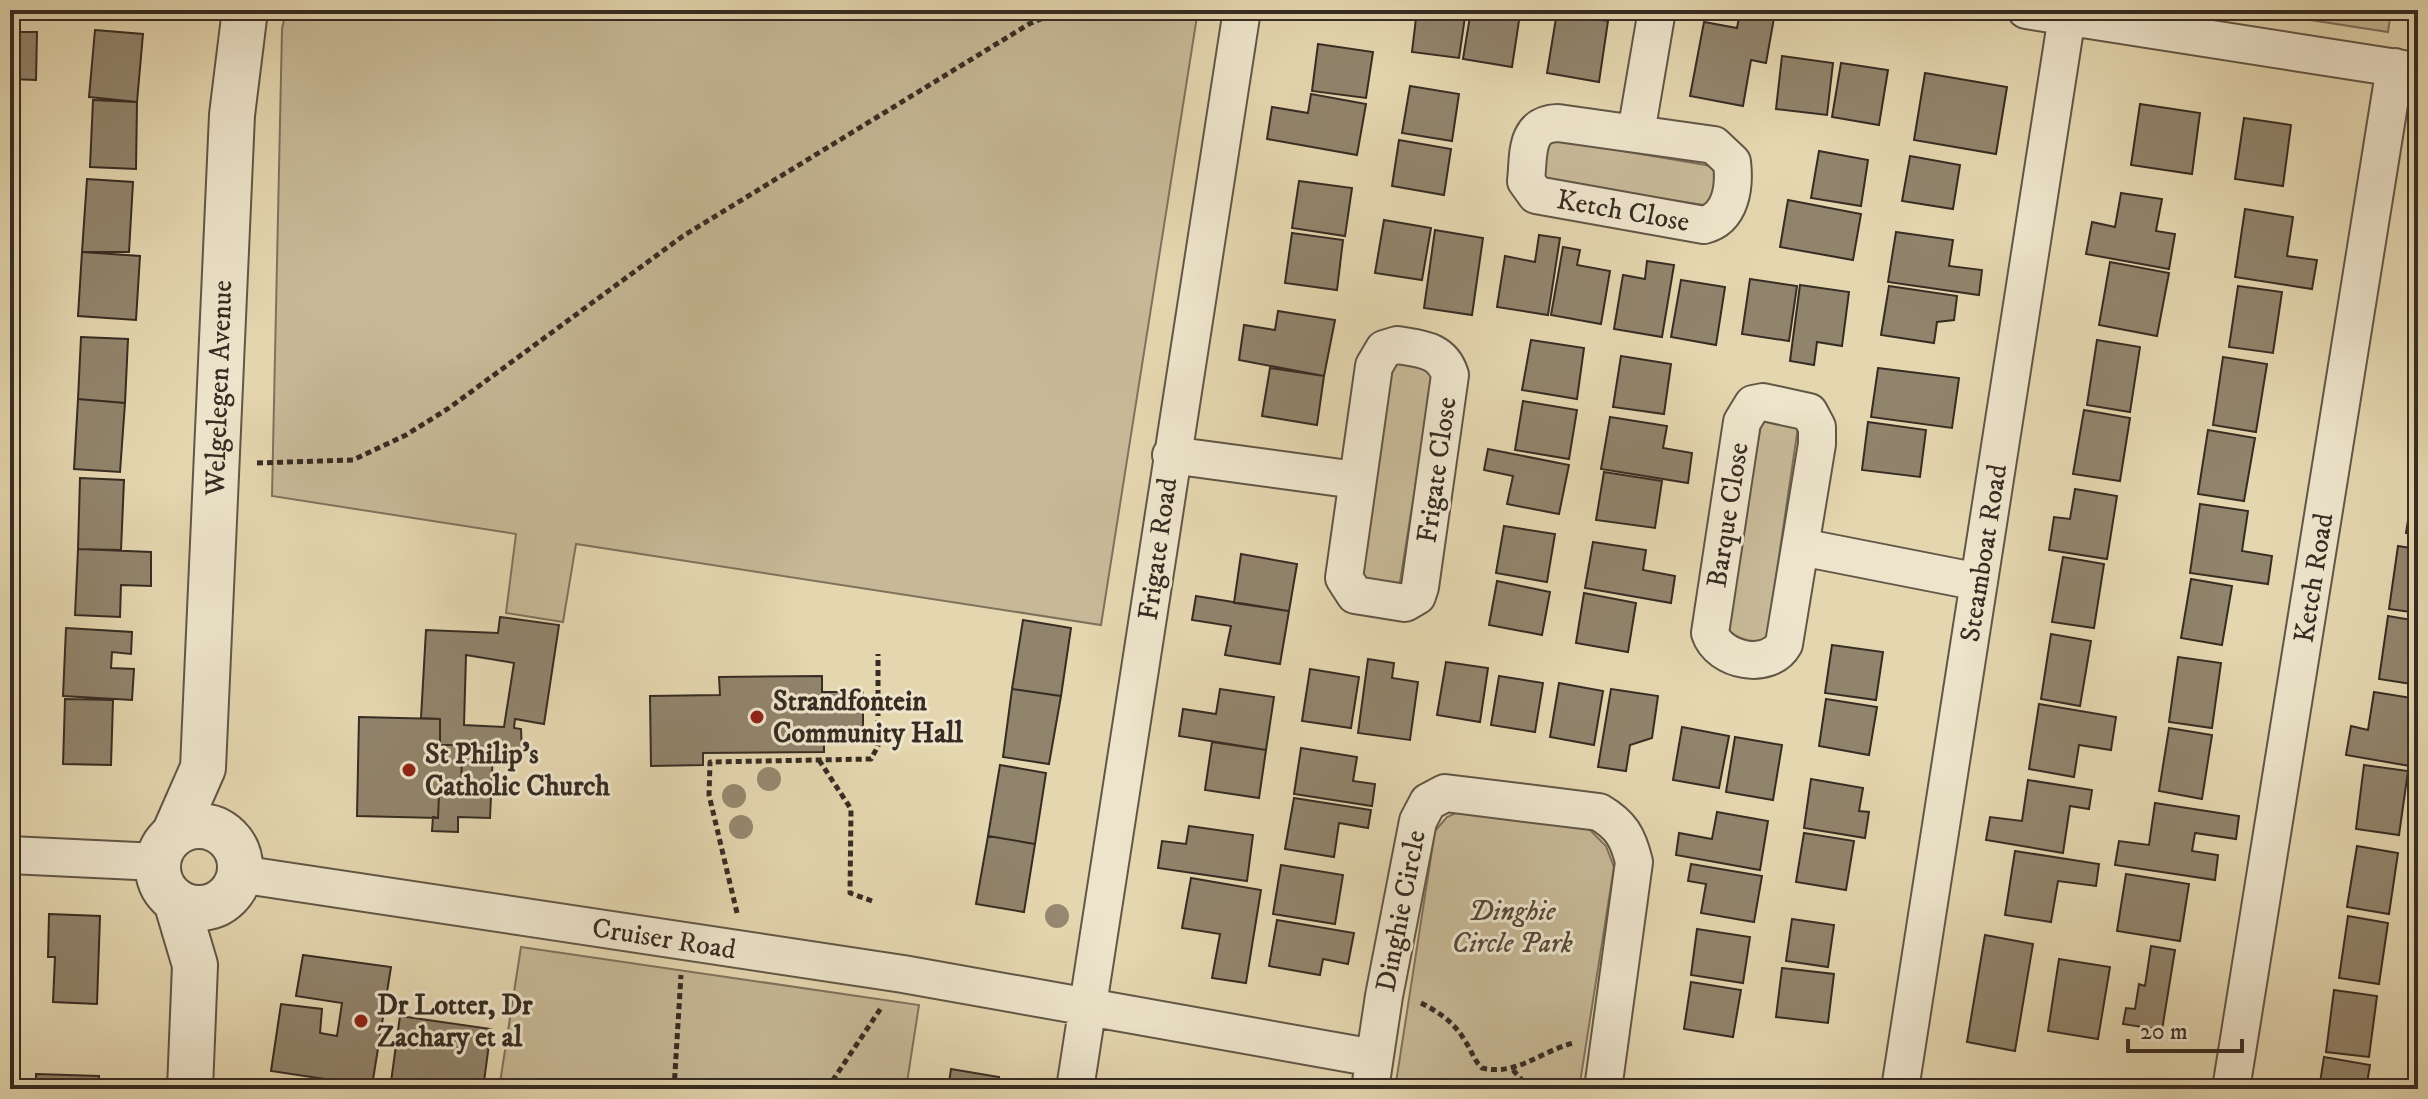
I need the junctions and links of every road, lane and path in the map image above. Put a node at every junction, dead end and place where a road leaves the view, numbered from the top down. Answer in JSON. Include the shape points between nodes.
{"nodes":[{"id":1,"x":245,"y":10,"type":"edge"},
{"id":2,"x":1062,"y":10,"type":"edge"},
{"id":3,"x":1242,"y":10,"type":"edge"},
{"id":4,"x":1657,"y":10,"type":"edge"},
{"id":5,"x":2026,"y":10,"type":"edge"},
{"id":6,"x":2067,"y":16,"type":"junction"},
{"id":7,"x":2406,"y":69,"type":"edge"},
{"id":8,"x":1636,"y":133,"type":"junction"},
{"id":9,"x":1171,"y":455,"type":"junction"},
{"id":10,"x":216,"y":464,"type":"junction"},
{"id":11,"x":1356,"y":480,"type":"junction"},
{"id":12,"x":1801,"y":547,"type":"junction"},
{"id":13,"x":1979,"y":582,"type":"junction"},
{"id":14,"x":878,"y":654,"type":"dead end"},
{"id":15,"x":819,"y":760,"type":"junction"},
{"id":16,"x":203,"y":768,"type":"junction"},
{"id":17,"x":166,"y":848,"type":"junction"},
{"id":18,"x":10,"y":855,"type":"edge"},
{"id":19,"x":214,"y":878,"type":"junction"},
{"id":20,"x":872,"y":901,"type":"dead end"},
{"id":21,"x":686,"y":943,"type":"junction"},
{"id":22,"x":733,"y":950,"type":"junction"},
{"id":23,"x":903,"y":974,"type":"junction"},
{"id":24,"x":1384,"y":996,"type":"junction"},
{"id":25,"x":1088,"y":1006,"type":"junction"},
{"id":26,"x":1610,"y":1039,"type":"junction"},
{"id":27,"x":1513,"y":1070,"type":"junction"},
{"id":28,"x":1372,"y":1073,"type":"edge"},
{"id":29,"x":1908,"y":1088,"type":"edge"},
{"id":30,"x":190,"y":1089,"type":"edge"},
{"id":31,"x":674,"y":1089,"type":"edge"},
{"id":32,"x":827,"y":1089,"type":"edge"},
{"id":33,"x":1075,"y":1089,"type":"edge"},
{"id":34,"x":1530,"y":1089,"type":"edge"},
{"id":35,"x":1603,"y":1089,"type":"edge"},
{"id":36,"x":2231,"y":1089,"type":"edge"}],
"edges":[{"from":1,"to":10,"type":"street","name":"Welgelegen Avenue","via":[[232,115]]},
{"from":2,"to":10,"type":"path","via":[[1029,24],[683,236],[406,435],[353,460]]},
{"from":3,"to":9,"type":"street","name":"Frigate Road"},
{"from":4,"to":8,"type":"street"},
{"from":5,"to":6,"type":"street"},
{"from":6,"to":7,"type":"street"},
{"from":6,"to":13,"type":"street","name":"Steamboat Road"},
{"from":7,"to":36,"type":"street","name":"Ketch Road"},
{"from":8,"to":8,"type":"street","name":"Ketch Close","via":[[1714,145],[1726,152],[1734,172],[1722,216],[1704,225],[1547,198],[1529,189],[1535,128],[1544,124]]},
{"from":9,"to":11,"type":"street"},
{"from":9,"to":25,"type":"street","name":"Frigate Road"},
{"from":10,"to":16,"type":"street","name":"Welgelegen Avenue"},
{"from":11,"to":11,"type":"street","name":"Frigate Close","via":[[1374,366],[1384,349],[1397,345],[1437,354],[1450,375],[1420,587],[1411,601],[1355,595],[1345,583]]},
{"from":12,"to":12,"type":"street","name":"Barque Close","via":[[1817,427],[1809,412],[1798,408],[1753,404],[1742,422],[1710,633],[1717,649],[1764,660],[1779,653]]},
{"from":12,"to":13,"type":"street"},
{"from":13,"to":29,"type":"street","name":"Steamboat Road"},
{"from":14,"to":15,"type":"path","via":[[878,746],[871,759]]},
{"from":15,"to":20,"type":"path","via":[[851,809],[850,893]]},
{"from":15,"to":22,"type":"path","via":[[710,762],[709,795],[737,913]]},
{"from":16,"to":17,"type":"street","name":"Welgelegen Avenue"},
{"from":16,"to":19,"type":"street","name":"Welgelegen Avenue"},
{"from":17,"to":18,"type":"street"},
{"from":17,"to":19,"type":"street","name":"Welgelegen Avenue","via":[[160,881]]},
{"from":17,"to":19,"type":"street","via":[[199,826]]},
{"from":19,"to":21,"type":"street","name":"Cruiser Road"},
{"from":19,"to":30,"type":"street","name":"Welgelegen Avenue","via":[[195,965]]},
{"from":21,"to":22,"type":"street","name":"Cruiser Road"},
{"from":21,"to":31,"type":"path","via":[[676,1005]]},
{"from":22,"to":23,"type":"street","name":"Cruiser Road"},
{"from":23,"to":25,"type":"street","name":"Cruiser Road"},
{"from":23,"to":32,"type":"path"},
{"from":24,"to":26,"type":"street","name":"Dinghie Circle","via":[[1418,821],[1428,802],[1445,793],[1599,812],[1618,824],[1634,862]]},
{"from":24,"to":27,"type":"path","via":[[1416,1000],[1440,1012],[1482,1068]]},
{"from":24,"to":28,"type":"street","name":"Dinghie Circle"},
{"from":25,"to":28,"type":"street","name":"Dinghie Circle"},
{"from":25,"to":33,"type":"street","name":"Frigate Road"},
{"from":26,"to":27,"type":"path","via":[[1547,1050]]},
{"from":26,"to":35,"type":"street","name":"Dinghie Circle"},
{"from":27,"to":34,"type":"path"}]}
